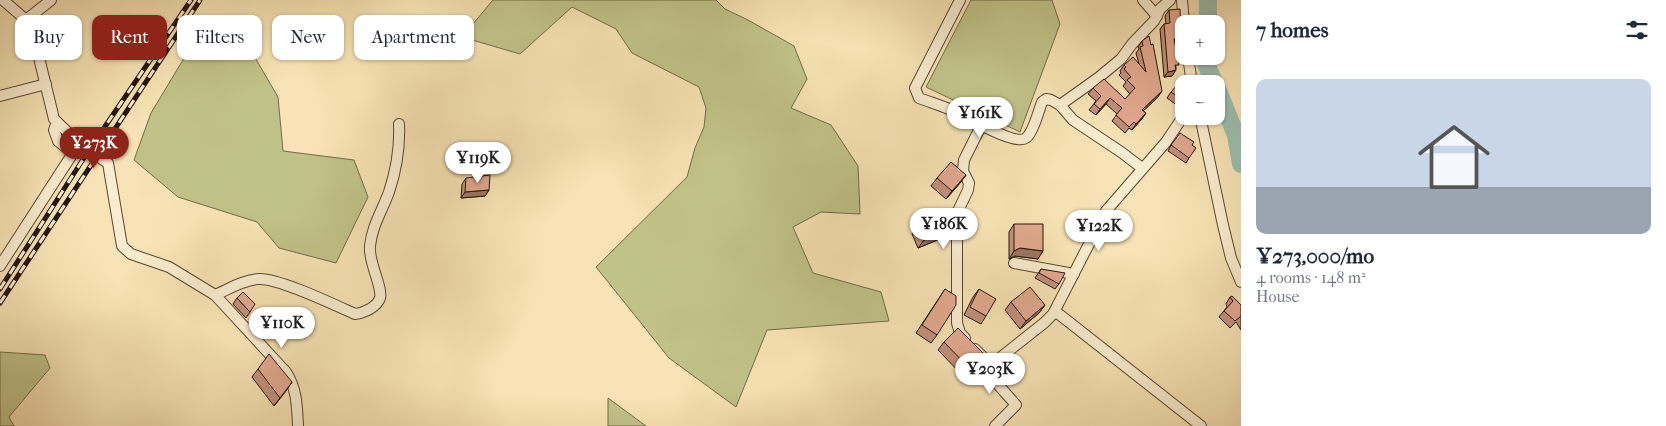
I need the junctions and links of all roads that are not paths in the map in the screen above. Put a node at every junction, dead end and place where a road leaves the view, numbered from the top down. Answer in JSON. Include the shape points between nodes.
{"nodes":[{"id":1,"x":3,"y":0,"type":"edge"},
{"id":2,"x":51,"y":0,"type":"edge"},
{"id":3,"x":960,"y":0,"type":"edge"},
{"id":4,"x":1143,"y":0,"type":"edge"},
{"id":5,"x":1170,"y":0,"type":"edge"},
{"id":6,"x":1182,"y":0,"type":"edge"},
{"id":7,"x":20,"y":15,"type":"edge"},
{"id":8,"x":32,"y":15,"type":"edge"},
{"id":9,"x":1183,"y":15,"type":"edge"},
{"id":10,"x":1157,"y":16,"type":"junction"},
{"id":11,"x":40,"y":60,"type":"edge"},
{"id":12,"x":46,"y":84,"type":"junction"},
{"id":13,"x":0,"y":96,"type":"edge"},
{"id":14,"x":1060,"y":105,"type":"junction"},
{"id":15,"x":57,"y":122,"type":"junction"},
{"id":16,"x":399,"y":124,"type":"dead end"},
{"id":17,"x":1177,"y":125,"type":"edge"},
{"id":18,"x":1202,"y":125,"type":"edge"},
{"id":19,"x":980,"y":126,"type":"junction"},
{"id":20,"x":1142,"y":168,"type":"junction"},
{"id":21,"x":1014,"y":263,"type":"dead end"},
{"id":22,"x":0,"y":266,"type":"edge"},
{"id":23,"x":1074,"y":274,"type":"junction"},
{"id":24,"x":1241,"y":282,"type":"edge"},
{"id":25,"x":215,"y":295,"type":"junction"},
{"id":26,"x":1055,"y":310,"type":"junction"},
{"id":27,"x":991,"y":365,"type":"junction"},
{"id":28,"x":298,"y":426,"type":"edge"},
{"id":29,"x":995,"y":426,"type":"edge"},
{"id":30,"x":1201,"y":426,"type":"edge"}],
"edges":[{"from":1,"to":7,"type":"street"},
{"from":2,"to":8,"type":"street"},
{"from":3,"to":19,"type":"street","via":[[915,88],[918,98],[958,113]]},
{"from":4,"to":10,"type":"street"},
{"from":5,"to":10,"type":"street"},
{"from":6,"to":9,"type":"street"},
{"from":10,"to":14,"type":"street","via":[[1121,59]]},
{"from":11,"to":12,"type":"street"},
{"from":12,"to":13,"type":"street"},
{"from":12,"to":15,"type":"street"},
{"from":14,"to":19,"type":"street","via":[[1046,99],[1042,102],[1029,136],[1024,140]]},
{"from":14,"to":20,"type":"street","via":[[1073,120]]},
{"from":15,"to":22,"type":"street","via":[[54,130],[58,141],[73,153]]},
{"from":15,"to":25,"type":"street","via":[[108,163],[122,246],[131,254],[170,267]]},
{"from":16,"to":25,"type":"street","via":[[391,184],[370,242],[371,263],[381,295],[379,301],[355,314],[270,279],[260,278],[247,280]]},
{"from":17,"to":20,"type":"street"},
{"from":18,"to":24,"type":"street","via":[[1231,258]]},
{"from":19,"to":27,"type":"street","via":[[964,160],[969,183],[957,213],[957,323],[960,334]]},
{"from":20,"to":23,"type":"street","via":[[1106,211]]},
{"from":21,"to":23,"type":"street"},
{"from":23,"to":26,"type":"street"},
{"from":25,"to":28,"type":"street","via":[[286,372],[296,393]]},
{"from":26,"to":27,"type":"street","via":[[1044,323]]},
{"from":26,"to":30,"type":"street"},
{"from":27,"to":29,"type":"street","via":[[994,380],[1016,405]]}]}
